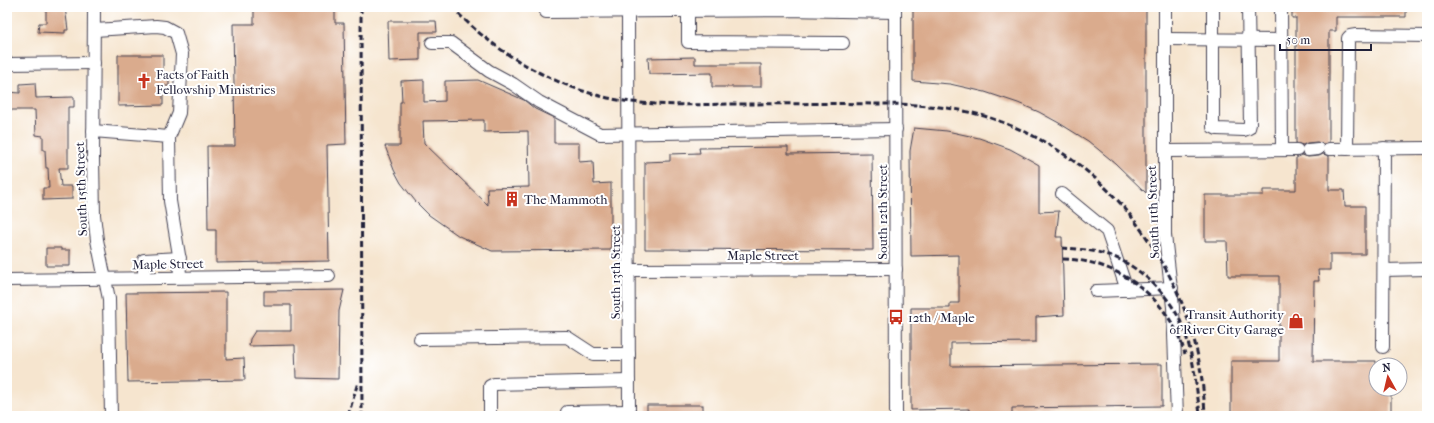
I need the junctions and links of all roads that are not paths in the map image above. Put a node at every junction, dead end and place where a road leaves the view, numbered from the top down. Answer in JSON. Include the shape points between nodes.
{"nodes":[{"id":1,"x":94,"y":7,"type":"edge"},
{"id":2,"x":546,"y":7,"type":"edge"},
{"id":3,"x":1165,"y":7,"type":"edge"},
{"id":4,"x":1213,"y":7,"type":"edge"},
{"id":5,"x":1248,"y":7,"type":"edge"},
{"id":6,"x":1281,"y":7,"type":"edge"},
{"id":7,"x":895,"y":9,"type":"edge"},
{"id":8,"x":628,"y":10,"type":"edge"},
{"id":9,"x":688,"y":11,"type":"junction"},
{"id":10,"x":95,"y":30,"type":"junction"},
{"id":11,"x":1427,"y":36,"type":"edge"},
{"id":12,"x":1166,"y":39,"type":"junction"},
{"id":13,"x":1213,"y":39,"type":"junction"},
{"id":14,"x":1248,"y":40,"type":"junction"},
{"id":15,"x":1281,"y":40,"type":"junction"},
{"id":16,"x":843,"y":42,"type":"dead end"},
{"id":17,"x":432,"y":43,"type":"dead end"},
{"id":18,"x":94,"y":63,"type":"junction"},
{"id":19,"x":7,"y":64,"type":"edge"},
{"id":20,"x":896,"y":129,"type":"junction"},
{"id":21,"x":93,"y":131,"type":"junction"},
{"id":22,"x":628,"y":133,"type":"junction"},
{"id":23,"x":169,"y":137,"type":"junction"},
{"id":24,"x":1384,"y":148,"type":"junction"},
{"id":25,"x":1427,"y":148,"type":"edge"},
{"id":26,"x":1347,"y":149,"type":"junction"},
{"id":27,"x":1282,"y":150,"type":"junction"},
{"id":28,"x":1166,"y":151,"type":"junction"},
{"id":29,"x":1062,"y":194,"type":"dead end"},
{"id":30,"x":180,"y":258,"type":"junction"},
{"id":31,"x":896,"y":269,"type":"junction"},
{"id":32,"x":1427,"y":269,"type":"edge"},
{"id":33,"x":629,"y":270,"type":"junction"},
{"id":34,"x":1384,"y":270,"type":"junction"},
{"id":35,"x":329,"y":276,"type":"dead end"},
{"id":36,"x":180,"y":277,"type":"junction"},
{"id":37,"x":144,"y":278,"type":"junction"},
{"id":38,"x":105,"y":279,"type":"junction"},
{"id":39,"x":7,"y":280,"type":"edge"},
{"id":40,"x":1172,"y":288,"type":"junction"},
{"id":41,"x":1127,"y":290,"type":"junction"},
{"id":42,"x":1096,"y":291,"type":"dead end"},
{"id":43,"x":420,"y":339,"type":"dead end"},
{"id":44,"x":1383,"y":347,"type":"dead end"},
{"id":45,"x":629,"y":354,"type":"junction"},
{"id":46,"x":629,"y":381,"type":"junction"},
{"id":47,"x":567,"y":412,"type":"dead end"},
{"id":48,"x":629,"y":413,"type":"edge"},
{"id":49,"x":111,"y":416,"type":"edge"},
{"id":50,"x":490,"y":416,"type":"edge"},
{"id":51,"x":896,"y":416,"type":"edge"},
{"id":52,"x":1177,"y":416,"type":"edge"}],
"edges":[{"from":1,"to":10,"type":"street","name":"South 15th Street"},
{"from":2,"to":8,"type":"street","via":[[546,12]]},
{"from":3,"to":12,"type":"street","name":"South 11th Street"},
{"from":4,"to":13,"type":"street"},
{"from":5,"to":14,"type":"street"},
{"from":6,"to":15,"type":"street"},
{"from":7,"to":9,"type":"street"},
{"from":7,"to":20,"type":"street","name":"South 12th Street"},
{"from":8,"to":9,"type":"street"},
{"from":8,"to":22,"type":"street","name":"South 13th Street"},
{"from":9,"to":16,"type":"street","via":[[688,42]]},
{"from":10,"to":18,"type":"street","name":"South 15th Street"},
{"from":10,"to":23,"type":"street","via":[[156,26],[165,27],[176,33],[182,54],[179,113]]},
{"from":11,"to":26,"type":"street","via":[[1356,35],[1348,38]]},
{"from":12,"to":13,"type":"street"},
{"from":12,"to":28,"type":"street","name":"South 11th Street"},
{"from":13,"to":14,"type":"street"},
{"from":13,"to":14,"type":"street","via":[[1213,127],[1244,130],[1249,128],[1250,124]]},
{"from":14,"to":15,"type":"street"},
{"from":15,"to":27,"type":"street"},
{"from":17,"to":22,"type":"street","via":[[451,42],[489,71],[539,102],[600,134]]},
{"from":18,"to":19,"type":"street"},
{"from":18,"to":21,"type":"street","name":"South 15th Street"},
{"from":20,"to":22,"type":"street"},
{"from":20,"to":31,"type":"street","name":"South 12th Street"},
{"from":21,"to":23,"type":"street"},
{"from":21,"to":38,"type":"street","name":"South 15th Street","via":[[94,214]]},
{"from":22,"to":33,"type":"street","name":"South 13th Street"},
{"from":23,"to":30,"type":"street","via":[[170,201]]},
{"from":24,"to":25,"type":"street"},
{"from":24,"to":26,"type":"street"},
{"from":24,"to":34,"type":"street"},
{"from":26,"to":27,"type":"street"},
{"from":27,"to":28,"type":"street"},
{"from":28,"to":40,"type":"street","name":"South 11th Street","via":[[1165,235]]},
{"from":29,"to":41,"type":"street","via":[[1107,231]]},
{"from":30,"to":36,"type":"street"},
{"from":30,"to":37,"type":"street","via":[[144,260]]},
{"from":31,"to":33,"type":"street","name":"Maple Street"},
{"from":31,"to":51,"type":"street","name":"South 12th Street"},
{"from":32,"to":34,"type":"street"},
{"from":33,"to":45,"type":"street","name":"South 13th Street"},
{"from":34,"to":44,"type":"street"},
{"from":35,"to":36,"type":"street","name":"Maple Street"},
{"from":36,"to":37,"type":"street","name":"Maple Street"},
{"from":37,"to":38,"type":"street","name":"Maple Street"},
{"from":38,"to":39,"type":"street","name":"Maple Street"},
{"from":38,"to":49,"type":"street","name":"South 15th Street","via":[[109,299]]},
{"from":40,"to":41,"type":"street"},
{"from":40,"to":52,"type":"street","name":"South 11th Street"},
{"from":41,"to":42,"type":"street"},
{"from":43,"to":45,"type":"street","via":[[567,337],[593,354]]},
{"from":45,"to":46,"type":"street","name":"South 13th Street"},
{"from":46,"to":48,"type":"street","name":"South 13th Street"},
{"from":46,"to":50,"type":"street","via":[[494,384],[490,386]]},
{"from":47,"to":48,"type":"street"}]}
